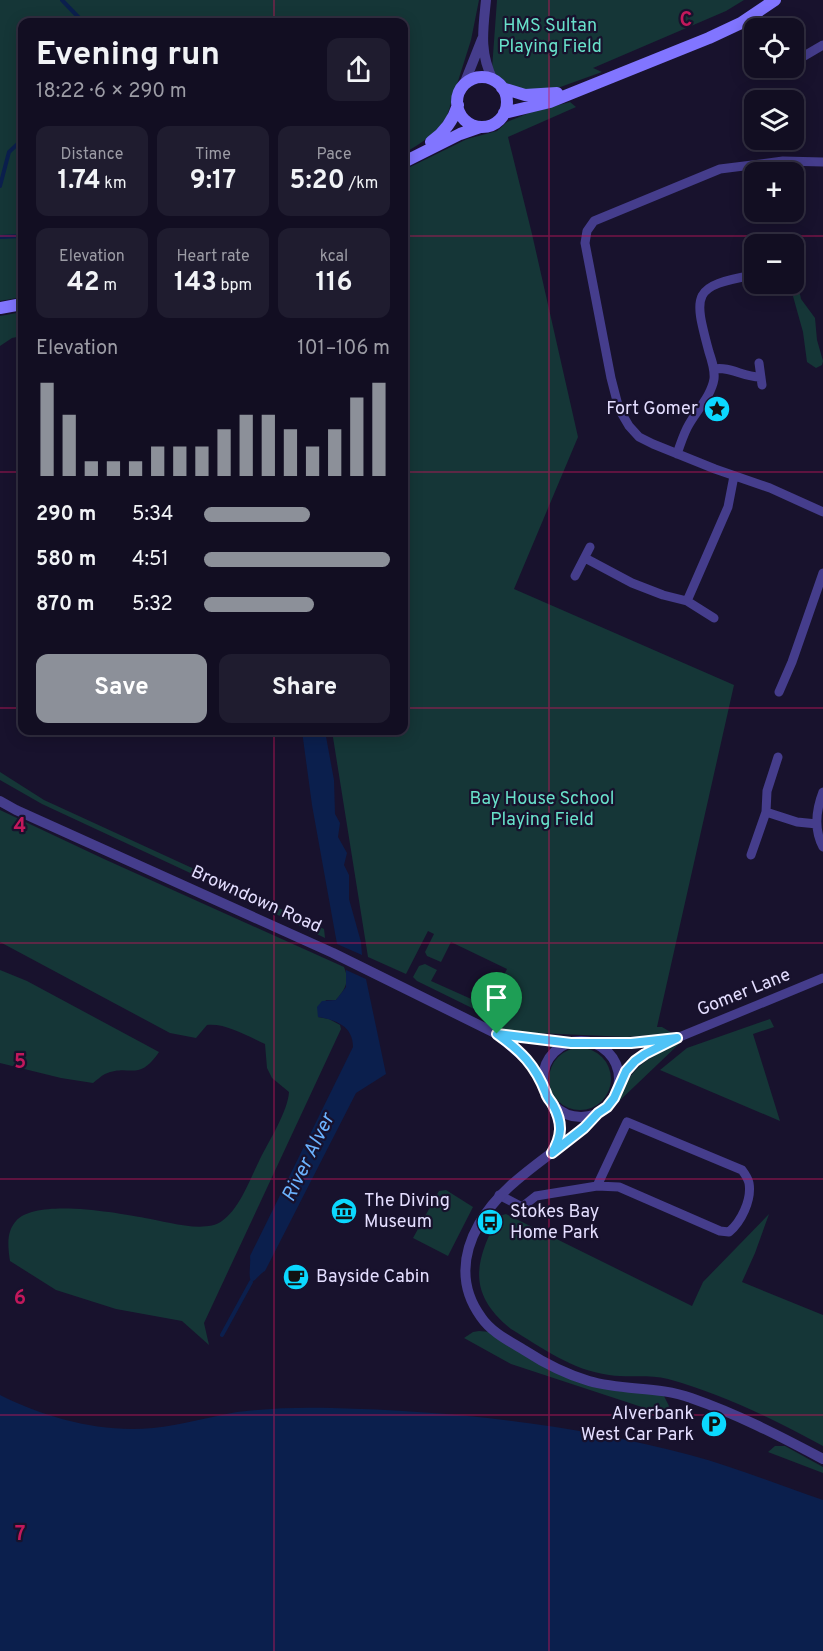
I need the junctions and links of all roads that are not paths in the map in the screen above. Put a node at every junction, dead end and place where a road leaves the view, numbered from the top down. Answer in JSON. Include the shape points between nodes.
{"nodes":[{"id":1,"x":486,"y":0,"type":"edge"},
{"id":2,"x":775,"y":0,"type":"edge"},
{"id":3,"x":482,"y":39,"type":"junction"},
{"id":4,"x":823,"y":45,"type":"edge"},
{"id":5,"x":804,"y":56,"type":"edge"},
{"id":6,"x":498,"y":84,"type":"junction"},
{"id":7,"x":463,"y":87,"type":"junction"},
{"id":8,"x":581,"y":90,"type":"junction"},
{"id":9,"x":458,"y":105,"type":"junction"},
{"id":10,"x":504,"y":113,"type":"junction"},
{"id":11,"x":480,"y":127,"type":"junction"},
{"id":12,"x":408,"y":159,"type":"edge"},
{"id":13,"x":408,"y":160,"type":"edge"},
{"id":14,"x":823,"y":162,"type":"edge"},
{"id":15,"x":744,"y":277,"type":"edge"},
{"id":16,"x":18,"y":305,"type":"edge"},
{"id":17,"x":0,"y":308,"type":"edge"},
{"id":18,"x":759,"y":363,"type":"dead end"},
{"id":19,"x":714,"y":369,"type":"junction"},
{"id":20,"x":677,"y":454,"type":"junction"},
{"id":21,"x":734,"y":476,"type":"junction"},
{"id":22,"x":823,"y":512,"type":"edge"},
{"id":23,"x":590,"y":547,"type":"dead end"},
{"id":24,"x":585,"y":558,"type":"junction"},
{"id":25,"x":823,"y":573,"type":"edge"},
{"id":26,"x":575,"y":576,"type":"dead end"},
{"id":27,"x":687,"y":601,"type":"junction"},
{"id":28,"x":714,"y":618,"type":"dead end"},
{"id":29,"x":792,"y":662,"type":"junction"},
{"id":30,"x":802,"y":666,"type":"dead end"},
{"id":31,"x":779,"y":692,"type":"dead end"},
{"id":32,"x":778,"y":757,"type":"dead end"},
{"id":33,"x":823,"y":792,"type":"edge"},
{"id":34,"x":0,"y":801,"type":"edge"},
{"id":35,"x":766,"y":812,"type":"junction"},
{"id":36,"x":817,"y":824,"type":"junction"},
{"id":37,"x":823,"y":848,"type":"edge"},
{"id":38,"x":751,"y":855,"type":"dead end"},
{"id":39,"x":823,"y":978,"type":"edge"},
{"id":40,"x":497,"y":1034,"type":"junction"},
{"id":41,"x":677,"y":1038,"type":"junction"},
{"id":42,"x":571,"y":1043,"type":"junction"},
{"id":43,"x":592,"y":1043,"type":"junction"},
{"id":44,"x":543,"y":1083,"type":"junction"},
{"id":45,"x":618,"y":1087,"type":"junction"},
{"id":46,"x":553,"y":1105,"type":"junction"},
{"id":47,"x":598,"y":1113,"type":"junction"},
{"id":48,"x":552,"y":1153,"type":"junction"},
{"id":49,"x":597,"y":1186,"type":"junction"},
{"id":50,"x":500,"y":1195,"type":"junction"},
{"id":51,"x":823,"y":1459,"type":"edge"}],
"edges":[{"from":1,"to":3,"type":"street"},
{"from":2,"to":8,"type":"main road","via":[[709,38]]},
{"from":3,"to":6,"type":"street","via":[[486,67]]},
{"from":3,"to":7,"type":"street"},
{"from":4,"to":5,"type":"street"},
{"from":6,"to":7,"type":"main road","via":[[480,77]]},
{"from":6,"to":8,"type":"main road","via":[[525,95]]},
{"from":6,"to":10,"type":"main road","via":[[506,97]]},
{"from":7,"to":9,"type":"main road"},
{"from":8,"to":10,"type":"main road"},
{"from":9,"to":11,"type":"main road","via":[[465,120]]},
{"from":9,"to":12,"type":"main road","via":[[442,135]]},
{"from":10,"to":11,"type":"main road","via":[[496,122]]},
{"from":11,"to":13,"type":"main road"},
{"from":14,"to":20,"type":"street","via":[[783,161],[720,169],[594,221],[587,231],[587,257],[618,409],[639,437]]},
{"from":15,"to":19,"type":"street","via":[[711,286],[702,296],[700,316]]},
{"from":16,"to":17,"type":"main road"},
{"from":18,"to":19,"type":"street","via":[[761,381]]},
{"from":19,"to":20,"type":"street","via":[[711,388],[686,429]]},
{"from":20,"to":21,"type":"street"},
{"from":21,"to":22,"type":"street"},
{"from":21,"to":27,"type":"street","via":[[728,507]]},
{"from":23,"to":24,"type":"street"},
{"from":24,"to":26,"type":"street"},
{"from":24,"to":27,"type":"street","via":[[632,583]]},
{"from":25,"to":29,"type":"street"},
{"from":27,"to":28,"type":"street"},
{"from":29,"to":30,"type":"street"},
{"from":29,"to":31,"type":"street"},
{"from":32,"to":35,"type":"street","via":[[767,791]]},
{"from":33,"to":36,"type":"street"},
{"from":34,"to":40,"type":"street","name":"Browndown Road","via":[[352,962]]},
{"from":35,"to":36,"type":"street"},
{"from":35,"to":38,"type":"street"},
{"from":36,"to":37,"type":"street"},
{"from":39,"to":41,"type":"street","name":"Gomer Lane"},
{"from":40,"to":42,"type":"street","name":"Browndown Road"},
{"from":40,"to":44,"type":"street","name":"Browndown Road","via":[[527,1060]]},
{"from":41,"to":43,"type":"street"},
{"from":41,"to":45,"type":"street","via":[[635,1061]]},
{"from":42,"to":43,"type":"street"},
{"from":42,"to":44,"type":"street","via":[[553,1053],[543,1072]]},
{"from":43,"to":45,"type":"street","via":[[611,1056],[619,1076]]},
{"from":44,"to":46,"type":"street"},
{"from":45,"to":47,"type":"street","via":[[614,1098]]},
{"from":46,"to":47,"type":"street","via":[[574,1116]]},
{"from":46,"to":48,"type":"street","via":[[560,1130]]},
{"from":47,"to":48,"type":"street"},
{"from":48,"to":50,"type":"street"},
{"from":49,"to":49,"type":"street","via":[[627,1122],[742,1170],[749,1182],[748,1199],[729,1232],[720,1232],[619,1187]]},
{"from":49,"to":50,"type":"street","via":[[536,1196],[522,1207]]},
{"from":50,"to":51,"type":"street","via":[[472,1237],[464,1266],[471,1299],[489,1326],[561,1371],[608,1386],[663,1390],[690,1397],[756,1424]]}]}
